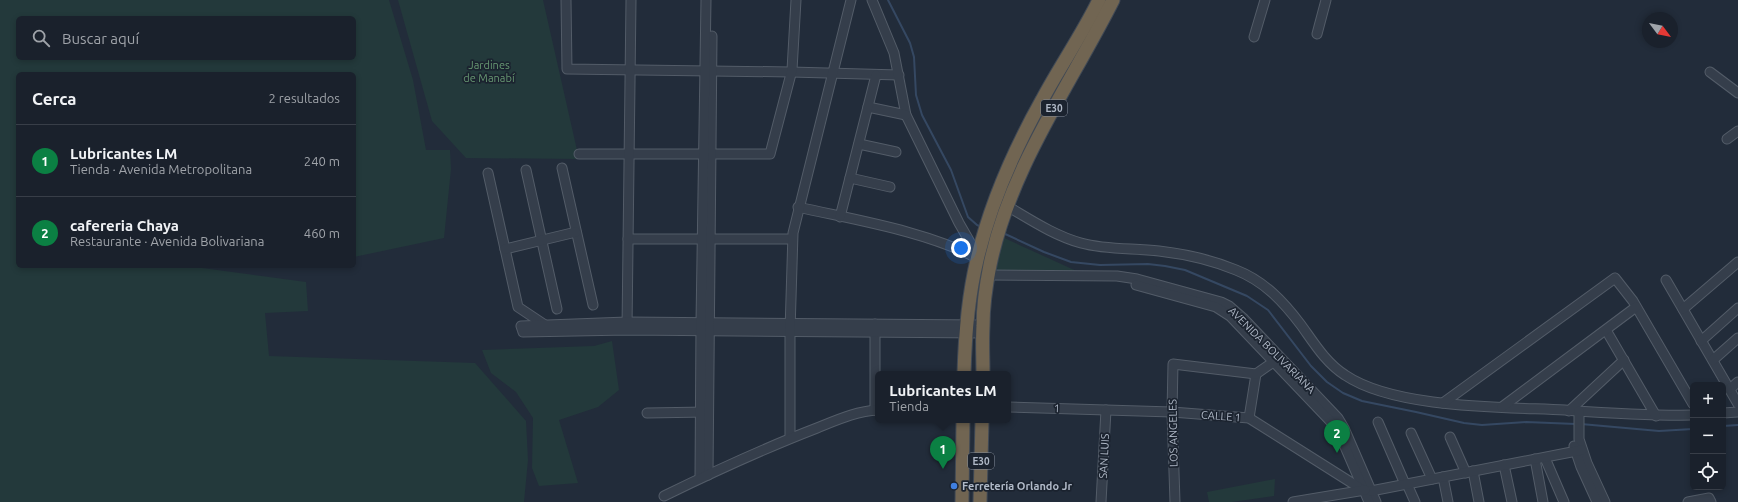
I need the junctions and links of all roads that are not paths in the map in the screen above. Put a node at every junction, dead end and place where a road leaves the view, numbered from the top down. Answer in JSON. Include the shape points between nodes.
{"nodes":[{"id":1,"x":566,"y":0,"type":"edge"},
{"id":2,"x":631,"y":0,"type":"edge"},
{"id":3,"x":706,"y":0,"type":"edge"},
{"id":4,"x":712,"y":0,"type":"edge"},
{"id":5,"x":796,"y":0,"type":"edge"},
{"id":6,"x":851,"y":0,"type":"edge"},
{"id":7,"x":872,"y":0,"type":"edge"},
{"id":8,"x":1099,"y":0,"type":"edge"},
{"id":9,"x":1113,"y":0,"type":"edge"},
{"id":10,"x":1265,"y":0,"type":"edge"},
{"id":11,"x":1326,"y":0,"type":"edge"},
{"id":12,"x":1317,"y":34,"type":"dead end"},
{"id":13,"x":1254,"y":37,"type":"dead end"},
{"id":14,"x":1083,"y":42,"type":"junction"},
{"id":15,"x":631,"y":70,"type":"junction"},
{"id":16,"x":708,"y":70,"type":"junction"},
{"id":17,"x":791,"y":72,"type":"junction"},
{"id":18,"x":1710,"y":72,"type":"dead end"},
{"id":19,"x":833,"y":73,"type":"junction"},
{"id":20,"x":876,"y":75,"type":"junction"},
{"id":21,"x":899,"y":76,"type":"junction"},
{"id":22,"x":1738,"y":93,"type":"edge"},
{"id":23,"x":868,"y":107,"type":"junction"},
{"id":24,"x":906,"y":115,"type":"junction"},
{"id":25,"x":1738,"y":131,"type":"edge"},
{"id":26,"x":1727,"y":139,"type":"dead end"},
{"id":27,"x":859,"y":144,"type":"junction"},
{"id":28,"x":896,"y":152,"type":"dead end"},
{"id":29,"x":579,"y":154,"type":"dead end"},
{"id":30,"x":630,"y":154,"type":"junction"},
{"id":31,"x":707,"y":154,"type":"junction"},
{"id":32,"x":562,"y":168,"type":"dead end"},
{"id":33,"x":526,"y":170,"type":"dead end"},
{"id":34,"x":488,"y":173,"type":"dead end"},
{"id":35,"x":850,"y":178,"type":"junction"},
{"id":36,"x":890,"y":187,"type":"dead end"},
{"id":37,"x":1007,"y":206,"type":"junction"},
{"id":38,"x":798,"y":208,"type":"junction"},
{"id":39,"x":840,"y":217,"type":"junction"},
{"id":40,"x":576,"y":232,"type":"junction"},
{"id":41,"x":964,"y":234,"type":"junction"},
{"id":42,"x":984,"y":234,"type":"junction"},
{"id":43,"x":628,"y":238,"type":"junction"},
{"id":44,"x":706,"y":238,"type":"junction"},
{"id":45,"x":792,"y":239,"type":"junction"},
{"id":46,"x":541,"y":240,"type":"junction"},
{"id":47,"x":505,"y":248,"type":"junction"},
{"id":48,"x":978,"y":257,"type":"junction"},
{"id":49,"x":1738,"y":262,"type":"edge"},
{"id":50,"x":988,"y":278,"type":"junction"},
{"id":51,"x":1666,"y":280,"type":"dead end"},
{"id":52,"x":593,"y":304,"type":"dead end"},
{"id":53,"x":1636,"y":307,"type":"junction"},
{"id":54,"x":1738,"y":308,"type":"edge"},
{"id":55,"x":557,"y":309,"type":"dead end"},
{"id":56,"x":1683,"y":309,"type":"junction"},
{"id":57,"x":545,"y":325,"type":"junction"},
{"id":58,"x":627,"y":326,"type":"junction"},
{"id":59,"x":704,"y":326,"type":"junction"},
{"id":60,"x":790,"y":327,"type":"junction"},
{"id":61,"x":875,"y":327,"type":"junction"},
{"id":62,"x":966,"y":328,"type":"junction"},
{"id":63,"x":983,"y":329,"type":"junction"},
{"id":64,"x":1606,"y":330,"type":"junction"},
{"id":65,"x":1738,"y":338,"type":"edge"},
{"id":66,"x":1701,"y":341,"type":"junction"},
{"id":67,"x":1277,"y":359,"type":"junction"},
{"id":68,"x":1624,"y":360,"type":"junction"},
{"id":69,"x":1713,"y":360,"type":"junction"},
{"id":70,"x":876,"y":371,"type":"edge"},
{"id":71,"x":964,"y":371,"type":"edge"},
{"id":72,"x":983,"y":371,"type":"edge"},
{"id":73,"x":1256,"y":374,"type":"junction"},
{"id":74,"x":1738,"y":382,"type":"edge"},
{"id":75,"x":1730,"y":389,"type":"junction"},
{"id":76,"x":1690,"y":399,"type":"edge"},
{"id":77,"x":1443,"y":402,"type":"junction"},
{"id":78,"x":1738,"y":404,"type":"edge"},
{"id":79,"x":1011,"y":407,"type":"edge"},
{"id":80,"x":1502,"y":407,"type":"junction"},
{"id":81,"x":875,"y":410,"type":"edge"},
{"id":82,"x":1106,"y":410,"type":"junction"},
{"id":83,"x":1574,"y":411,"type":"junction"},
{"id":84,"x":704,"y":412,"type":"junction"},
{"id":85,"x":1172,"y":412,"type":"junction"},
{"id":86,"x":1738,"y":412,"type":"edge"},
{"id":87,"x":647,"y":413,"type":"dead end"},
{"id":88,"x":1726,"y":413,"type":"edge"},
{"id":89,"x":1690,"y":415,"type":"edge"},
{"id":90,"x":1656,"y":416,"type":"junction"},
{"id":91,"x":1249,"y":418,"type":"junction"},
{"id":92,"x":1378,"y":422,"type":"dead end"},
{"id":93,"x":963,"y":423,"type":"edge"},
{"id":94,"x":982,"y":423,"type":"edge"},
{"id":95,"x":1411,"y":434,"type":"dead end"},
{"id":96,"x":1450,"y":437,"type":"dead end"},
{"id":97,"x":790,"y":438,"type":"junction"},
{"id":98,"x":1579,"y":451,"type":"junction"},
{"id":99,"x":1545,"y":458,"type":"junction"},
{"id":100,"x":1535,"y":459,"type":"junction"},
{"id":101,"x":1504,"y":465,"type":"junction"},
{"id":102,"x":1469,"y":472,"type":"junction"},
{"id":103,"x":704,"y":476,"type":"junction"},
{"id":104,"x":1443,"y":477,"type":"junction"},
{"id":105,"x":1432,"y":479,"type":"junction"},
{"id":106,"x":1406,"y":484,"type":"junction"},
{"id":107,"x":1368,"y":490,"type":"junction"},
{"id":108,"x":664,"y":496,"type":"dead end"},
{"id":109,"x":1710,"y":500,"type":"edge"},
{"id":110,"x":962,"y":502,"type":"edge"},
{"id":111,"x":980,"y":502,"type":"edge"},
{"id":112,"x":1101,"y":502,"type":"edge"},
{"id":113,"x":1175,"y":502,"type":"edge"},
{"id":114,"x":1294,"y":502,"type":"edge"},
{"id":115,"x":1372,"y":502,"type":"edge"},
{"id":116,"x":1415,"y":502,"type":"edge"},
{"id":117,"x":1448,"y":502,"type":"edge"},
{"id":118,"x":1479,"y":502,"type":"edge"},
{"id":119,"x":1512,"y":502,"type":"edge"},
{"id":120,"x":1543,"y":502,"type":"edge"},
{"id":121,"x":1564,"y":502,"type":"edge"},
{"id":122,"x":1597,"y":502,"type":"edge"},
{"id":123,"x":1605,"y":502,"type":"edge"},
{"id":124,"x":1688,"y":502,"type":"edge"}],
"edges":[{"from":1,"to":15,"type":"street","via":[[566,69]]},
{"from":2,"to":15,"type":"street"},
{"from":3,"to":16,"type":"street"},
{"from":4,"to":16,"type":"street"},
{"from":5,"to":17,"type":"street"},
{"from":6,"to":19,"type":"street"},
{"from":7,"to":21,"type":"street","via":[[889,38]]},
{"from":8,"to":14,"type":"highway","number":"E30"},
{"from":9,"to":14,"type":"highway","number":"E30"},
{"from":10,"to":13,"type":"street"},
{"from":11,"to":12,"type":"street"},
{"from":14,"to":37,"type":"highway","number":"E30"},
{"from":14,"to":42,"type":"highway","number":"E30","via":[[1042,98],[1005,176]]},
{"from":15,"to":16,"type":"street"},
{"from":15,"to":30,"type":"street"},
{"from":16,"to":17,"type":"street"},
{"from":16,"to":31,"type":"street"},
{"from":17,"to":19,"type":"street"},
{"from":17,"to":31,"type":"street","via":[[770,154]]},
{"from":18,"to":22,"type":"street"},
{"from":19,"to":20,"type":"street"},
{"from":19,"to":38,"type":"street"},
{"from":20,"to":21,"type":"street"},
{"from":20,"to":23,"type":"street"},
{"from":21,"to":24,"type":"street"},
{"from":23,"to":24,"type":"street"},
{"from":23,"to":27,"type":"street"},
{"from":24,"to":41,"type":"street"},
{"from":25,"to":26,"type":"street"},
{"from":27,"to":28,"type":"street"},
{"from":27,"to":35,"type":"street"},
{"from":29,"to":30,"type":"street"},
{"from":30,"to":31,"type":"street"},
{"from":30,"to":43,"type":"street"},
{"from":31,"to":44,"type":"street"},
{"from":32,"to":40,"type":"street"},
{"from":33,"to":46,"type":"street"},
{"from":34,"to":47,"type":"street"},
{"from":35,"to":36,"type":"street"},
{"from":35,"to":39,"type":"street"},
{"from":37,"to":50,"type":"highway","number":"E30"},
{"from":37,"to":77,"type":"street","via":[[1058,235],[1083,244],[1174,253],[1210,261],[1238,271],[1260,282],[1280,300],[1325,357],[1346,376],[1388,393]]},
{"from":38,"to":39,"type":"street"},
{"from":38,"to":45,"type":"street"},
{"from":39,"to":48,"type":"street","via":[[927,238]]},
{"from":40,"to":46,"type":"street"},
{"from":40,"to":52,"type":"street"},
{"from":41,"to":42,"type":"street"},
{"from":41,"to":48,"type":"street"},
{"from":42,"to":48,"type":"highway","number":"E30"},
{"from":43,"to":44,"type":"street"},
{"from":43,"to":58,"type":"street"},
{"from":44,"to":45,"type":"street"},
{"from":44,"to":59,"type":"street"},
{"from":45,"to":60,"type":"street"},
{"from":46,"to":47,"type":"street"},
{"from":46,"to":55,"type":"street"},
{"from":47,"to":57,"type":"street","via":[[518,307]]},
{"from":48,"to":62,"type":"highway","number":"E30"},
{"from":49,"to":56,"type":"street"},
{"from":50,"to":63,"type":"highway","number":"E30"},
{"from":50,"to":67,"type":"street","name":"AVENIDA BOLIVARIANA","via":[[1115,282],[1141,286],[1224,311]]},
{"from":51,"to":56,"type":"street"},
{"from":53,"to":64,"type":"street"},
{"from":53,"to":76,"type":"street"},
{"from":53,"to":77,"type":"street","via":[[1614,278]]},
{"from":54,"to":66,"type":"street"},
{"from":56,"to":66,"type":"street"},
{"from":57,"to":58,"type":"street"},
{"from":57,"to":58,"type":"street","via":[[521,326],[523,332]]},
{"from":58,"to":59,"type":"street"},
{"from":59,"to":60,"type":"street"},
{"from":59,"to":84,"type":"street"},
{"from":60,"to":61,"type":"street"},
{"from":60,"to":97,"type":"street"},
{"from":61,"to":62,"type":"street"},
{"from":61,"to":70,"type":"street"},
{"from":62,"to":63,"type":"street"},
{"from":62,"to":71,"type":"highway","number":"E30"},
{"from":63,"to":72,"type":"highway","number":"E30"},
{"from":64,"to":68,"type":"street"},
{"from":64,"to":80,"type":"street"},
{"from":65,"to":69,"type":"street"},
{"from":66,"to":69,"type":"street"},
{"from":67,"to":73,"type":"street"},
{"from":67,"to":107,"type":"street","name":"AVENIDA BOLIVARIANA","via":[[1341,422]]},
{"from":68,"to":83,"type":"street"},
{"from":68,"to":90,"type":"street"},
{"from":69,"to":75,"type":"street"},
{"from":73,"to":85,"type":"street","name":"LOS ANGELES","via":[[1173,364]]},
{"from":73,"to":91,"type":"street"},
{"from":74,"to":75,"type":"street"},
{"from":75,"to":78,"type":"street"},
{"from":77,"to":80,"type":"street"},
{"from":79,"to":82,"type":"street","name":"1"},
{"from":80,"to":83,"type":"street"},
{"from":81,"to":97,"type":"street","via":[[854,414]]},
{"from":82,"to":85,"type":"street","name":"CALLE 1"},
{"from":82,"to":112,"type":"street","name":"SAN LUIS"},
{"from":83,"to":90,"type":"street"},
{"from":83,"to":98,"type":"street"},
{"from":84,"to":87,"type":"street"},
{"from":84,"to":103,"type":"street"},
{"from":85,"to":91,"type":"street","name":"CALLE 1"},
{"from":85,"to":113,"type":"street","name":"LOS ANGELES"},
{"from":86,"to":88,"type":"street"},
{"from":89,"to":90,"type":"street"},
{"from":91,"to":107,"type":"street","name":"CALLE 1"},
{"from":92,"to":106,"type":"street"},
{"from":93,"to":110,"type":"highway","number":"E30"},
{"from":94,"to":111,"type":"highway","number":"E30"},
{"from":95,"to":105,"type":"street"},
{"from":96,"to":102,"type":"street"},
{"from":97,"to":103,"type":"street"},
{"from":98,"to":99,"type":"street"},
{"from":98,"to":122,"type":"street"},
{"from":98,"to":123,"type":"street"},
{"from":99,"to":100,"type":"street"},
{"from":99,"to":121,"type":"street"},
{"from":100,"to":101,"type":"street"},
{"from":100,"to":120,"type":"street"},
{"from":101,"to":102,"type":"street"},
{"from":101,"to":119,"type":"street"},
{"from":102,"to":104,"type":"street"},
{"from":102,"to":118,"type":"street"},
{"from":103,"to":108,"type":"street"},
{"from":104,"to":105,"type":"street"},
{"from":104,"to":117,"type":"street"},
{"from":105,"to":106,"type":"street"},
{"from":106,"to":107,"type":"street"},
{"from":106,"to":116,"type":"street"},
{"from":107,"to":114,"type":"street"},
{"from":107,"to":115,"type":"street","name":"AVENIDA BOLIVARIANA"},
{"from":109,"to":124,"type":"street"}]}
